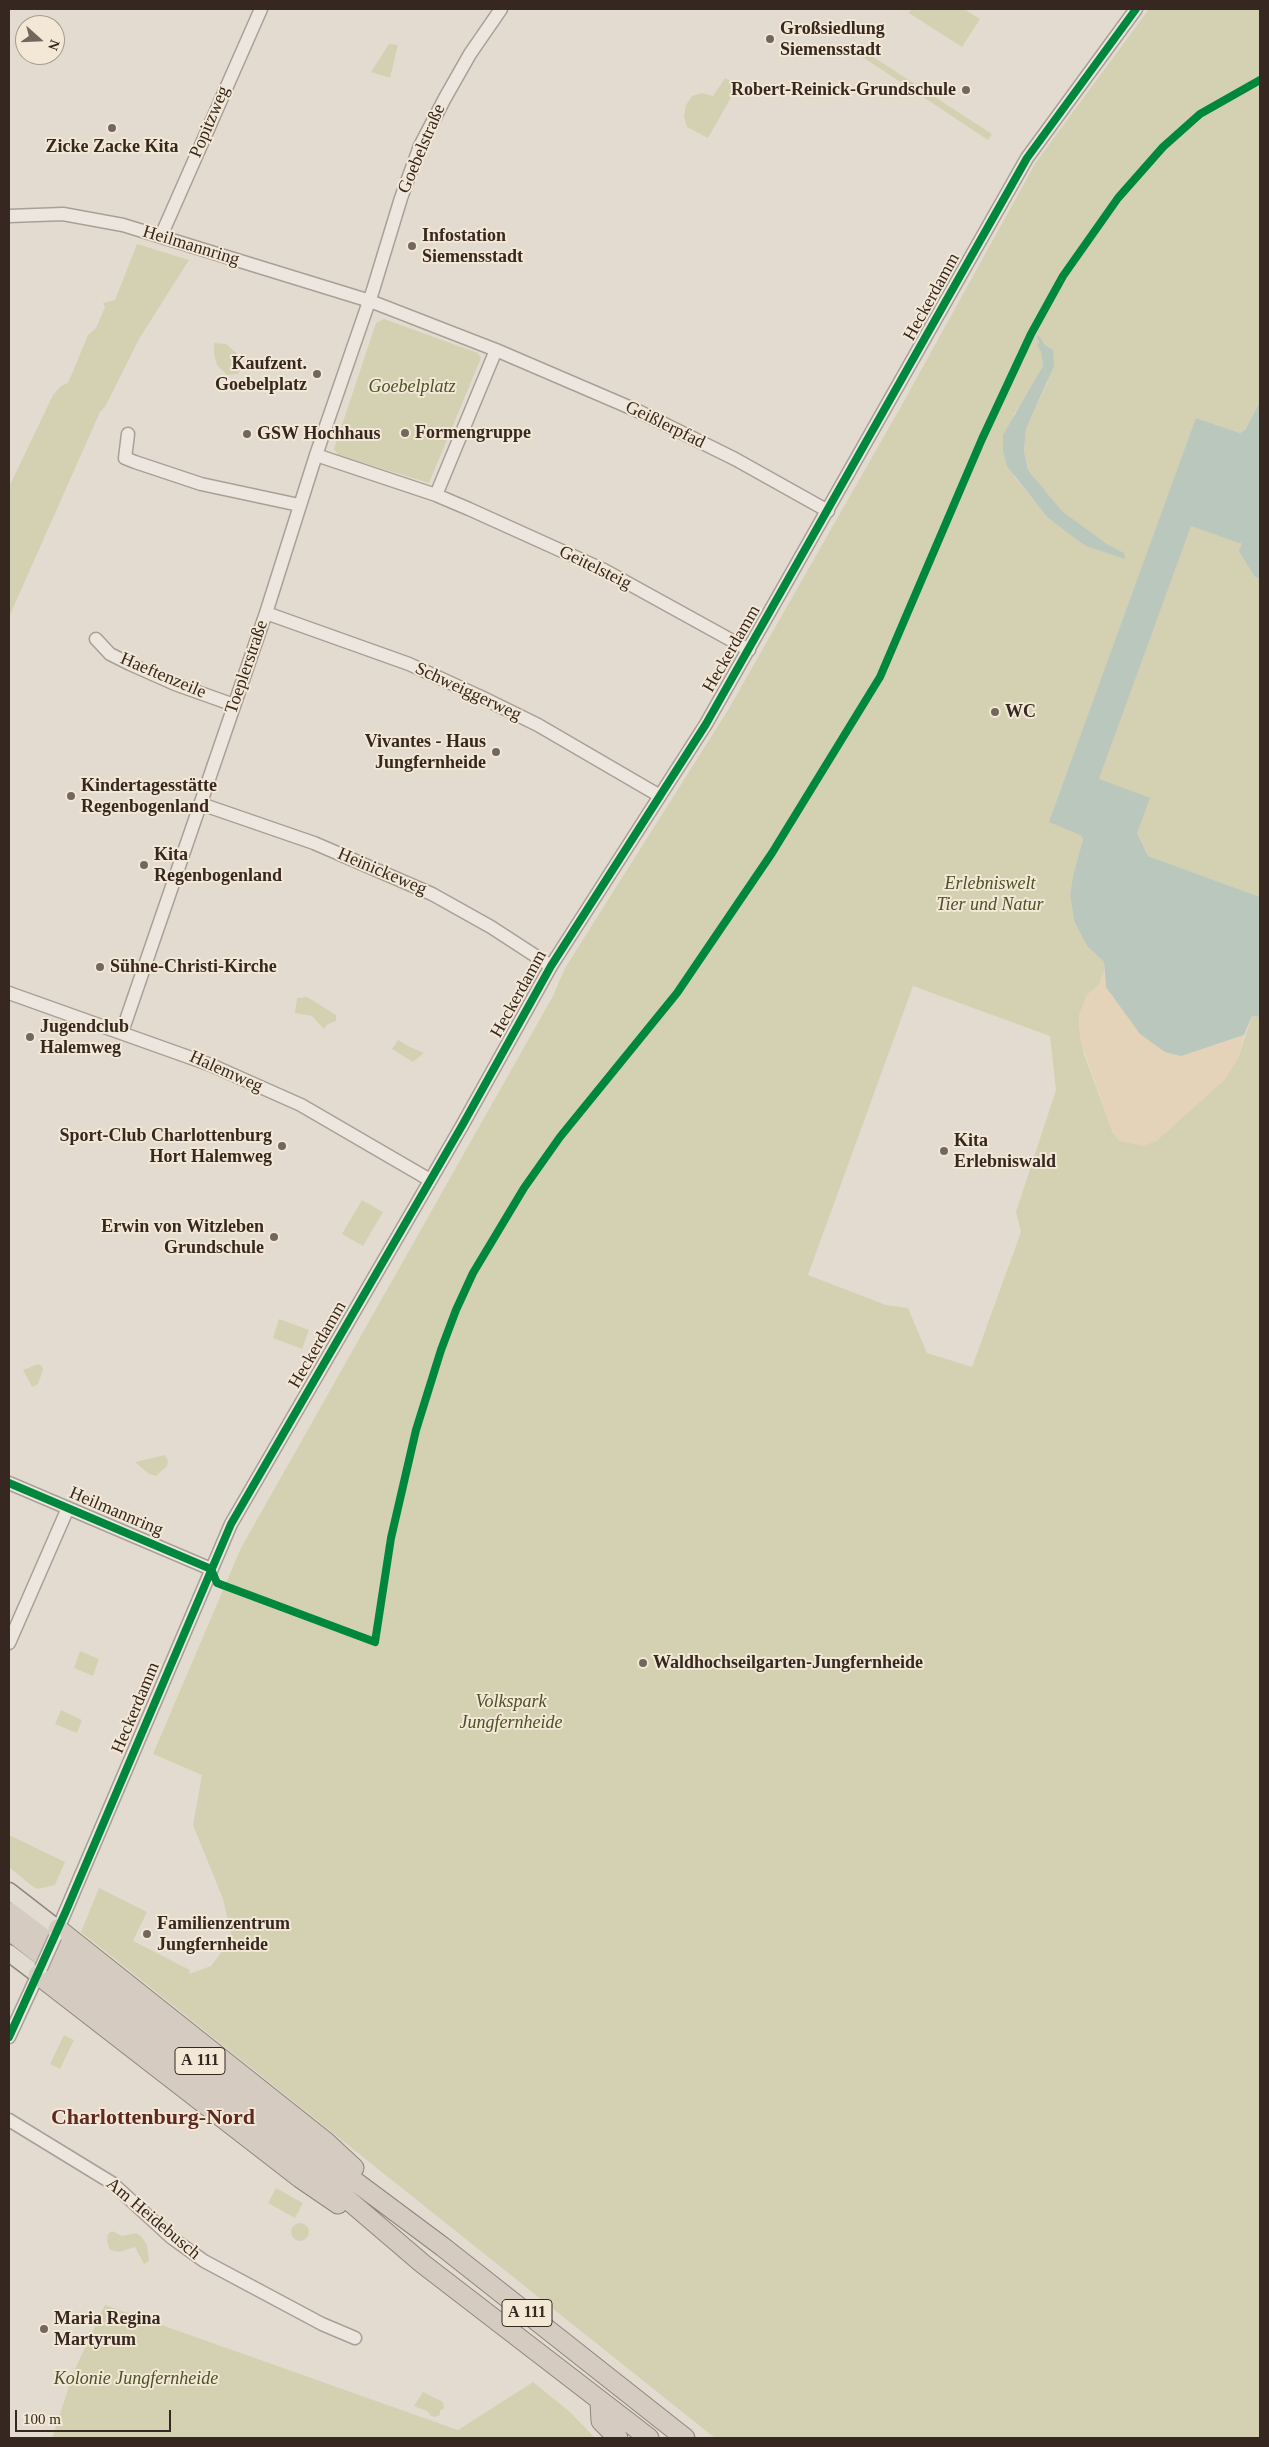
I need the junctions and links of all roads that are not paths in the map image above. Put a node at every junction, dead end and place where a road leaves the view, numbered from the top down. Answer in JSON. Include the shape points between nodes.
{"nodes":[{"id":1,"x":260,"y":9,"type":"edge"},
{"id":2,"x":501,"y":9,"type":"edge"},
{"id":3,"x":1136,"y":9,"type":"edge"},
{"id":4,"x":9,"y":216,"type":"edge"},
{"id":5,"x":161,"y":236,"type":"junction"},
{"id":6,"x":370,"y":301,"type":"junction"},
{"id":7,"x":496,"y":350,"type":"junction"},
{"id":8,"x":128,"y":434,"type":"dead end"},
{"id":9,"x":316,"y":455,"type":"junction"},
{"id":10,"x":436,"y":495,"type":"junction"},
{"id":11,"x":299,"y":505,"type":"junction"},
{"id":12,"x":828,"y":511,"type":"junction"},
{"id":13,"x":266,"y":613,"type":"junction"},
{"id":14,"x":96,"y":639,"type":"dead end"},
{"id":15,"x":749,"y":650,"type":"junction"},
{"id":16,"x":234,"y":705,"type":"junction"},
{"id":17,"x":660,"y":796,"type":"junction"},
{"id":18,"x":201,"y":804,"type":"junction"},
{"id":19,"x":551,"y":966,"type":"junction"},
{"id":20,"x":9,"y":993,"type":"edge"},
{"id":21,"x":122,"y":1032,"type":"junction"},
{"id":22,"x":430,"y":1180,"type":"junction"},
{"id":23,"x":9,"y":1483,"type":"edge"},
{"id":24,"x":68,"y":1508,"type":"junction"},
{"id":25,"x":211,"y":1569,"type":"junction"},
{"id":26,"x":9,"y":1643,"type":"edge"},
{"id":27,"x":9,"y":1891,"type":"edge"},
{"id":28,"x":9,"y":1912,"type":"edge"},
{"id":29,"x":9,"y":1930,"type":"edge"},
{"id":30,"x":57,"y":1933,"type":"junction"},
{"id":31,"x":9,"y":1953,"type":"edge"},
{"id":32,"x":40,"y":1972,"type":"junction"},
{"id":33,"x":9,"y":2037,"type":"edge"},
{"id":34,"x":9,"y":2120,"type":"edge"},
{"id":35,"x":357,"y":2206,"type":"junction"},
{"id":36,"x":392,"y":2210,"type":"junction"},
{"id":37,"x":355,"y":2338,"type":"dead end"},
{"id":38,"x":600,"y":2402,"type":"junction"},
{"id":39,"x":660,"y":2417,"type":"junction"},
{"id":40,"x":618,"y":2438,"type":"edge"},
{"id":41,"x":649,"y":2438,"type":"edge"},
{"id":42,"x":685,"y":2438,"type":"edge"},
{"id":43,"x":692,"y":2438,"type":"edge"}],
"edges":[{"from":1,"to":5,"type":"street","name":"Popitzweg"},
{"from":2,"to":6,"type":"street","name":"Goebelstraße","via":[[470,54],[420,146]]},
{"from":3,"to":12,"type":"street","name":"Heckerdamm","via":[[1027,158]]},
{"from":4,"to":5,"type":"street","name":"Heilmannring","via":[[39,213],[90,218]]},
{"from":5,"to":6,"type":"street","name":"Heilmannring"},
{"from":6,"to":7,"type":"street"},
{"from":6,"to":9,"type":"street","name":"Toeplerstraße"},
{"from":7,"to":10,"type":"street"},
{"from":7,"to":12,"type":"street","name":"Geißlerpfad","via":[[638,411],[735,459]]},
{"from":8,"to":11,"type":"street","via":[[125,458],[201,484]]},
{"from":9,"to":10,"type":"street"},
{"from":9,"to":11,"type":"street","name":"Toeplerstraße"},
{"from":10,"to":15,"type":"street","name":"Geitelsteig","via":[[604,570]]},
{"from":11,"to":13,"type":"street","name":"Toeplerstraße"},
{"from":12,"to":15,"type":"street","name":"Heckerdamm"},
{"from":13,"to":16,"type":"street","name":"Toeplerstraße"},
{"from":13,"to":17,"type":"street","name":"Schweiggerweg","via":[[409,664],[481,697],[538,725]]},
{"from":14,"to":16,"type":"street","name":"Haeftenzeile","via":[[110,654],[130,664]]},
{"from":15,"to":17,"type":"street","name":"Heckerdamm"},
{"from":16,"to":18,"type":"street","name":"Toeplerstraße"},
{"from":17,"to":19,"type":"street","name":"Heckerdamm"},
{"from":18,"to":19,"type":"street","name":"Heinickeweg","via":[[314,843],[432,894]]},
{"from":18,"to":21,"type":"street","name":"Toeplerstraße"},
{"from":19,"to":22,"type":"street","name":"Heckerdamm"},
{"from":20,"to":21,"type":"street","name":"Halemweg"},
{"from":21,"to":22,"type":"street","name":"Halemweg","via":[[181,1052],[301,1105]]},
{"from":22,"to":25,"type":"street","name":"Heckerdamm","via":[[231,1524]]},
{"from":23,"to":24,"type":"street","name":"Heilmannring"},
{"from":24,"to":25,"type":"street","name":"Heilmannring"},
{"from":24,"to":26,"type":"street"},
{"from":25,"to":30,"type":"street","name":"Heckerdamm"},
{"from":27,"to":30,"type":"main road"},
{"from":28,"to":36,"type":"highway","number":"A 111"},
{"from":29,"to":35,"type":"highway","number":"A 111"},
{"from":30,"to":32,"type":"street","name":"Heckerdamm","bridge":true},
{"from":30,"to":36,"type":"highway","via":[[326,2142]]},
{"from":31,"to":32,"type":"main road"},
{"from":32,"to":33,"type":"street","name":"Heckerdamm"},
{"from":32,"to":35,"type":"highway","via":[[300,2178],[336,2203]]},
{"from":34,"to":37,"type":"street","name":"Am Heidebusch","via":[[112,2183],[172,2238],[204,2261],[322,2324]]},
{"from":35,"to":38,"type":"highway","number":"A 111","via":[[423,2264]]},
{"from":36,"to":39,"type":"highway","number":"A 111"},
{"from":38,"to":40,"type":"highway","via":[[601,2421]]},
{"from":38,"to":41,"type":"highway","number":"A 111"},
{"from":39,"to":42,"type":"highway","number":"A 111"},
{"from":39,"to":43,"type":"highway"}]}
